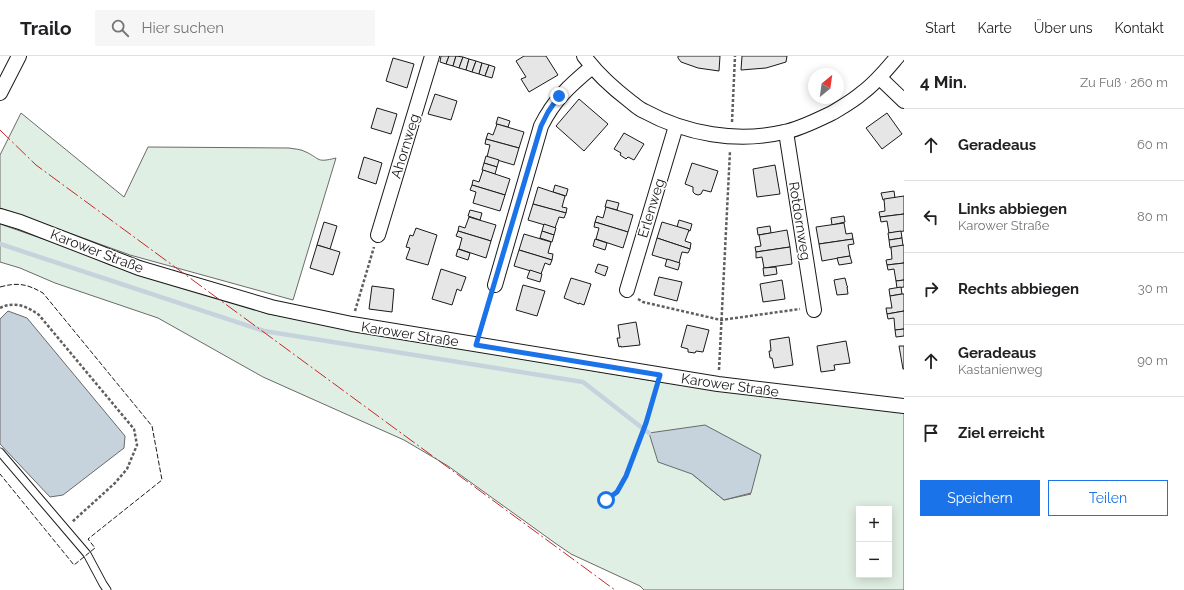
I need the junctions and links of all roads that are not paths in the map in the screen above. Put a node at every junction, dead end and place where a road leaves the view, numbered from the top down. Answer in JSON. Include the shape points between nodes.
{"nodes":[{"id":1,"x":19,"y":56,"type":"edge"},
{"id":2,"x":432,"y":56,"type":"edge"},
{"id":3,"x":584,"y":56,"type":"edge"},
{"id":4,"x":898,"y":56,"type":"edge"},
{"id":5,"x":592,"y":68,"type":"junction"},
{"id":6,"x":880,"y":78,"type":"junction"},
{"id":7,"x":0,"y":93,"type":"edge"},
{"id":8,"x":904,"y":101,"type":"edge"},
{"id":9,"x":676,"y":126,"type":"junction"},
{"id":10,"x":786,"y":132,"type":"junction"},
{"id":11,"x":0,"y":216,"type":"edge"},
{"id":12,"x":378,"y":235,"type":"road end"},
{"id":13,"x":494,"y":285,"type":"road end"},
{"id":14,"x":627,"y":290,"type":"road end"},
{"id":15,"x":814,"y":310,"type":"road end"},
{"id":16,"x":904,"y":406,"type":"edge"},
{"id":17,"x":0,"y":452,"type":"edge"},
{"id":18,"x":107,"y":590,"type":"edge"}],
"edges":[{"from":1,"to":7,"type":"street"},
{"from":2,"to":12,"type":"street","name":"Ahornweg"},
{"from":3,"to":5,"type":"street"},
{"from":4,"to":6,"type":"street"},
{"from":5,"to":9,"type":"street","via":[[643,111]]},
{"from":5,"to":13,"type":"street","via":[[559,96],[541,126]]},
{"from":6,"to":8,"type":"street"},
{"from":6,"to":10,"type":"street","via":[[842,107],[819,120]]},
{"from":9,"to":10,"type":"street","via":[[704,134],[731,136],[758,137]]},
{"from":9,"to":14,"type":"street","name":"Erlenweg"},
{"from":10,"to":15,"type":"street","name":"Rotdornweg"},
{"from":11,"to":16,"type":"street","name":"Karower Straße","via":[[138,268],[270,307],[352,324],[660,375]]},
{"from":17,"to":18,"type":"lane","via":[[87,554]]}]}
